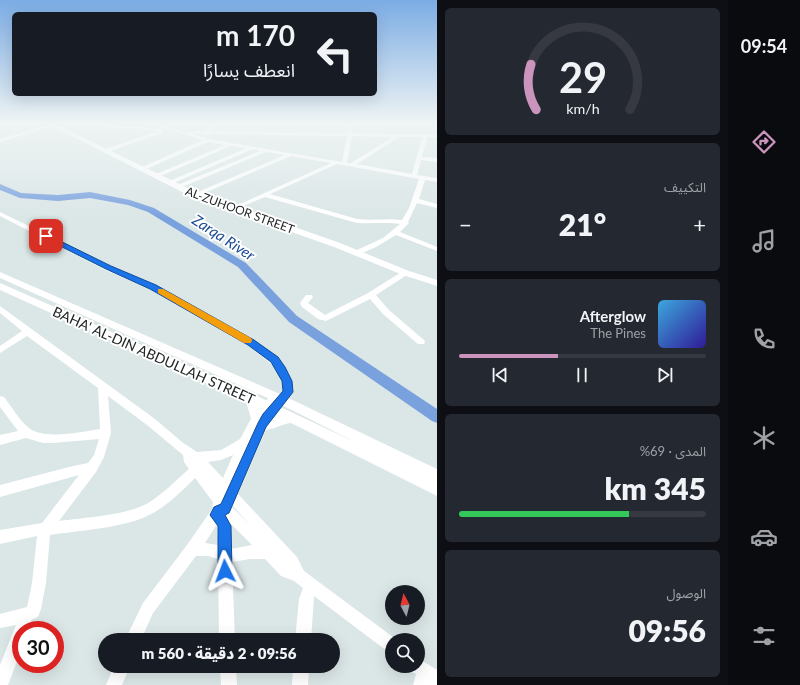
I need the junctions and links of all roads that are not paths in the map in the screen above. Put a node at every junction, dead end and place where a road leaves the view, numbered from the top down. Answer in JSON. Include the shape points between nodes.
{"nodes":[{"id":1,"x":113,"y":155,"type":"edge"},
{"id":2,"x":172,"y":155,"type":"edge"},
{"id":3,"x":205,"y":155,"type":"edge"},
{"id":4,"x":235,"y":155,"type":"edge"},
{"id":5,"x":256,"y":155,"type":"edge"},
{"id":6,"x":290,"y":155,"type":"edge"},
{"id":7,"x":297,"y":155,"type":"edge"},
{"id":8,"x":343,"y":155,"type":"edge"},
{"id":9,"x":368,"y":155,"type":"edge"},
{"id":10,"x":420,"y":155,"type":"edge"},
{"id":11,"x":419,"y":158,"type":"junction"},
{"id":12,"x":437,"y":160,"type":"edge"},
{"id":13,"x":341,"y":163,"type":"junction"},
{"id":14,"x":352,"y":165,"type":"junction"},
{"id":15,"x":142,"y":169,"type":"junction"},
{"id":16,"x":156,"y":176,"type":"junction"},
{"id":17,"x":414,"y":177,"type":"junction"},
{"id":18,"x":422,"y":179,"type":"junction"},
{"id":19,"x":437,"y":180,"type":"edge"},
{"id":20,"x":169,"y":183,"type":"junction"},
{"id":21,"x":177,"y":187,"type":"junction"},
{"id":22,"x":195,"y":195,"type":"junction"},
{"id":23,"x":266,"y":195,"type":"junction"},
{"id":24,"x":416,"y":199,"type":"junction"},
{"id":25,"x":437,"y":205,"type":"edge"},
{"id":26,"x":232,"y":209,"type":"junction"},
{"id":27,"x":0,"y":214,"type":"edge"},
{"id":28,"x":406,"y":223,"type":"junction"},
{"id":29,"x":396,"y":233,"type":"junction"},
{"id":30,"x":437,"y":249,"type":"edge"},
{"id":31,"x":358,"y":254,"type":"junction"},
{"id":32,"x":406,"y":274,"type":"junction"},
{"id":33,"x":0,"y":275,"type":"edge"},
{"id":34,"x":437,"y":283,"type":"edge"},
{"id":35,"x":0,"y":286,"type":"edge"},
{"id":36,"x":371,"y":296,"type":"junction"},
{"id":37,"x":309,"y":297,"type":"dead end"},
{"id":38,"x":0,"y":309,"type":"edge"},
{"id":39,"x":27,"y":332,"type":"junction"},
{"id":40,"x":421,"y":342,"type":"dead end"},
{"id":41,"x":0,"y":350,"type":"edge"},
{"id":42,"x":104,"y":388,"type":"junction"},
{"id":43,"x":251,"y":398,"type":"junction"},
{"id":44,"x":0,"y":400,"type":"edge"},
{"id":45,"x":275,"y":403,"type":"junction"},
{"id":46,"x":294,"y":418,"type":"junction"},
{"id":47,"x":259,"y":422,"type":"junction"},
{"id":48,"x":28,"y":433,"type":"junction"},
{"id":49,"x":106,"y":433,"type":"junction"},
{"id":50,"x":0,"y":440,"type":"edge"},
{"id":51,"x":244,"y":442,"type":"junction"},
{"id":52,"x":192,"y":456,"type":"junction"},
{"id":53,"x":92,"y":468,"type":"junction"},
{"id":54,"x":196,"y":470,"type":"junction"},
{"id":55,"x":437,"y":476,"type":"edge"},
{"id":56,"x":437,"y":489,"type":"edge"},
{"id":57,"x":0,"y":491,"type":"edge"},
{"id":58,"x":228,"y":493,"type":"junction"},
{"id":59,"x":220,"y":509,"type":"junction"},
{"id":60,"x":46,"y":528,"type":"junction"},
{"id":61,"x":0,"y":538,"type":"edge"},
{"id":62,"x":192,"y":550,"type":"junction"},
{"id":63,"x":266,"y":552,"type":"junction"},
{"id":64,"x":224,"y":556,"type":"junction"},
{"id":65,"x":299,"y":576,"type":"junction"},
{"id":66,"x":311,"y":586,"type":"junction"},
{"id":67,"x":25,"y":615,"type":"junction"},
{"id":68,"x":0,"y":621,"type":"edge"},
{"id":69,"x":24,"y":621,"type":"edge"},
{"id":70,"x":136,"y":633,"type":"edge"},
{"id":71,"x":227,"y":633,"type":"edge"},
{"id":72,"x":304,"y":633,"type":"edge"},
{"id":73,"x":385,"y":641,"type":"edge"},
{"id":74,"x":12,"y":654,"type":"edge"},
{"id":75,"x":119,"y":673,"type":"edge"},
{"id":76,"x":228,"y":673,"type":"edge"},
{"id":77,"x":301,"y":673,"type":"edge"},
{"id":78,"x":0,"y":684,"type":"edge"},
{"id":79,"x":114,"y":685,"type":"edge"},
{"id":80,"x":229,"y":685,"type":"edge"},
{"id":81,"x":300,"y":685,"type":"edge"}],
"edges":[{"from":1,"to":15,"type":"main road","name":"AL-ZUHOOR STREET"},
{"from":2,"to":15,"type":"street"},
{"from":3,"to":16,"type":"street"},
{"from":4,"to":20,"type":"street"},
{"from":5,"to":21,"type":"street"},
{"from":6,"to":22,"type":"street"},
{"from":7,"to":13,"type":"street"},
{"from":8,"to":13,"type":"street"},
{"from":9,"to":14,"type":"street"},
{"from":10,"to":11,"type":"street"},
{"from":11,"to":12,"type":"street"},
{"from":11,"to":17,"type":"street"},
{"from":13,"to":14,"type":"street"},
{"from":13,"to":23,"type":"street"},
{"from":14,"to":17,"type":"street"},
{"from":15,"to":16,"type":"main road","name":"AL-ZUHOOR STREET"},
{"from":16,"to":20,"type":"main road","name":"AL-ZUHOOR STREET"},
{"from":17,"to":18,"type":"street"},
{"from":18,"to":19,"type":"street"},
{"from":18,"to":24,"type":"street"},
{"from":20,"to":21,"type":"main road","name":"AL-ZUHOOR STREET"},
{"from":21,"to":22,"type":"main road","name":"AL-ZUHOOR STREET"},
{"from":22,"to":26,"type":"main road","name":"AL-ZUHOOR STREET"},
{"from":23,"to":26,"type":"street"},
{"from":23,"to":28,"type":"street","via":[[357,221],[388,220]]},
{"from":24,"to":25,"type":"street"},
{"from":24,"to":28,"type":"street"},
{"from":26,"to":31,"type":"main road","name":"AL-ZUHOOR STREET"},
{"from":27,"to":45,"type":"street","via":[[108,268],[153,287],[251,343],[274,360],[287,381],[288,392]]},
{"from":28,"to":29,"type":"street"},
{"from":29,"to":30,"type":"street"},
{"from":29,"to":31,"type":"street"},
{"from":31,"to":32,"type":"main road","name":"AL-ZUHOOR STREET"},
{"from":32,"to":34,"type":"main road","name":"AL-ZUHOOR STREET"},
{"from":32,"to":36,"type":"street"},
{"from":33,"to":45,"type":"main road","name":"BAHA' AL-DIN ABDULLAH STREET"},
{"from":35,"to":43,"type":"main road","name":"BAHA' AL-DIN ABDULLAH STREET"},
{"from":36,"to":37,"type":"street","via":[[324,318],[305,305],[304,302]]},
{"from":36,"to":40,"type":"street"},
{"from":38,"to":39,"type":"street"},
{"from":39,"to":41,"type":"street"},
{"from":39,"to":42,"type":"street"},
{"from":42,"to":49,"type":"street"},
{"from":42,"to":52,"type":"street","via":[[150,421]]},
{"from":43,"to":45,"type":"main road","name":"BAHA' AL-DIN ABDULLAH STREET"},
{"from":43,"to":47,"type":"main road"},
{"from":44,"to":48,"type":"street"},
{"from":45,"to":46,"type":"main road","name":"BAHA' AL-DIN ABDULLAH STREET"},
{"from":45,"to":47,"type":"street"},
{"from":45,"to":55,"type":"main road","name":"BAHA' AL-DIN ABDULLAH STREET"},
{"from":46,"to":47,"type":"main road"},
{"from":46,"to":56,"type":"main road","name":"BAHA' AL-DIN ABDULLAH STREET"},
{"from":47,"to":51,"type":"street"},
{"from":47,"to":58,"type":"street"},
{"from":48,"to":49,"type":"street","via":[[46,439]]},
{"from":48,"to":50,"type":"street"},
{"from":49,"to":53,"type":"street","via":[[103,449]]},
{"from":51,"to":52,"type":"street","via":[[213,458]]},
{"from":51,"to":58,"type":"street"},
{"from":52,"to":54,"type":"street","via":[[190,462]]},
{"from":52,"to":58,"type":"street"},
{"from":53,"to":57,"type":"street","via":[[73,470]]},
{"from":53,"to":60,"type":"street"},
{"from":54,"to":59,"type":"street"},
{"from":54,"to":60,"type":"street","via":[[146,511],[87,524]]},
{"from":58,"to":59,"type":"street"},
{"from":58,"to":65,"type":"street","via":[[292,562]]},
{"from":59,"to":62,"type":"street"},
{"from":59,"to":63,"type":"street"},
{"from":59,"to":64,"type":"street","via":[[224,526]]},
{"from":60,"to":61,"type":"street"},
{"from":60,"to":67,"type":"street","via":[[34,609]]},
{"from":62,"to":64,"type":"street","via":[[212,550]]},
{"from":62,"to":70,"type":"street","via":[[151,603]]},
{"from":63,"to":64,"type":"street"},
{"from":63,"to":65,"type":"street","via":[[286,571]]},
{"from":64,"to":71,"type":"street"},
{"from":65,"to":66,"type":"street"},
{"from":66,"to":72,"type":"street","via":[[306,599]]},
{"from":66,"to":73,"type":"street"},
{"from":67,"to":68,"type":"street"},
{"from":67,"to":69,"type":"street"},
{"from":74,"to":78,"type":"street"},
{"from":75,"to":79,"type":"street"},
{"from":76,"to":80,"type":"street"},
{"from":77,"to":81,"type":"street"}]}
